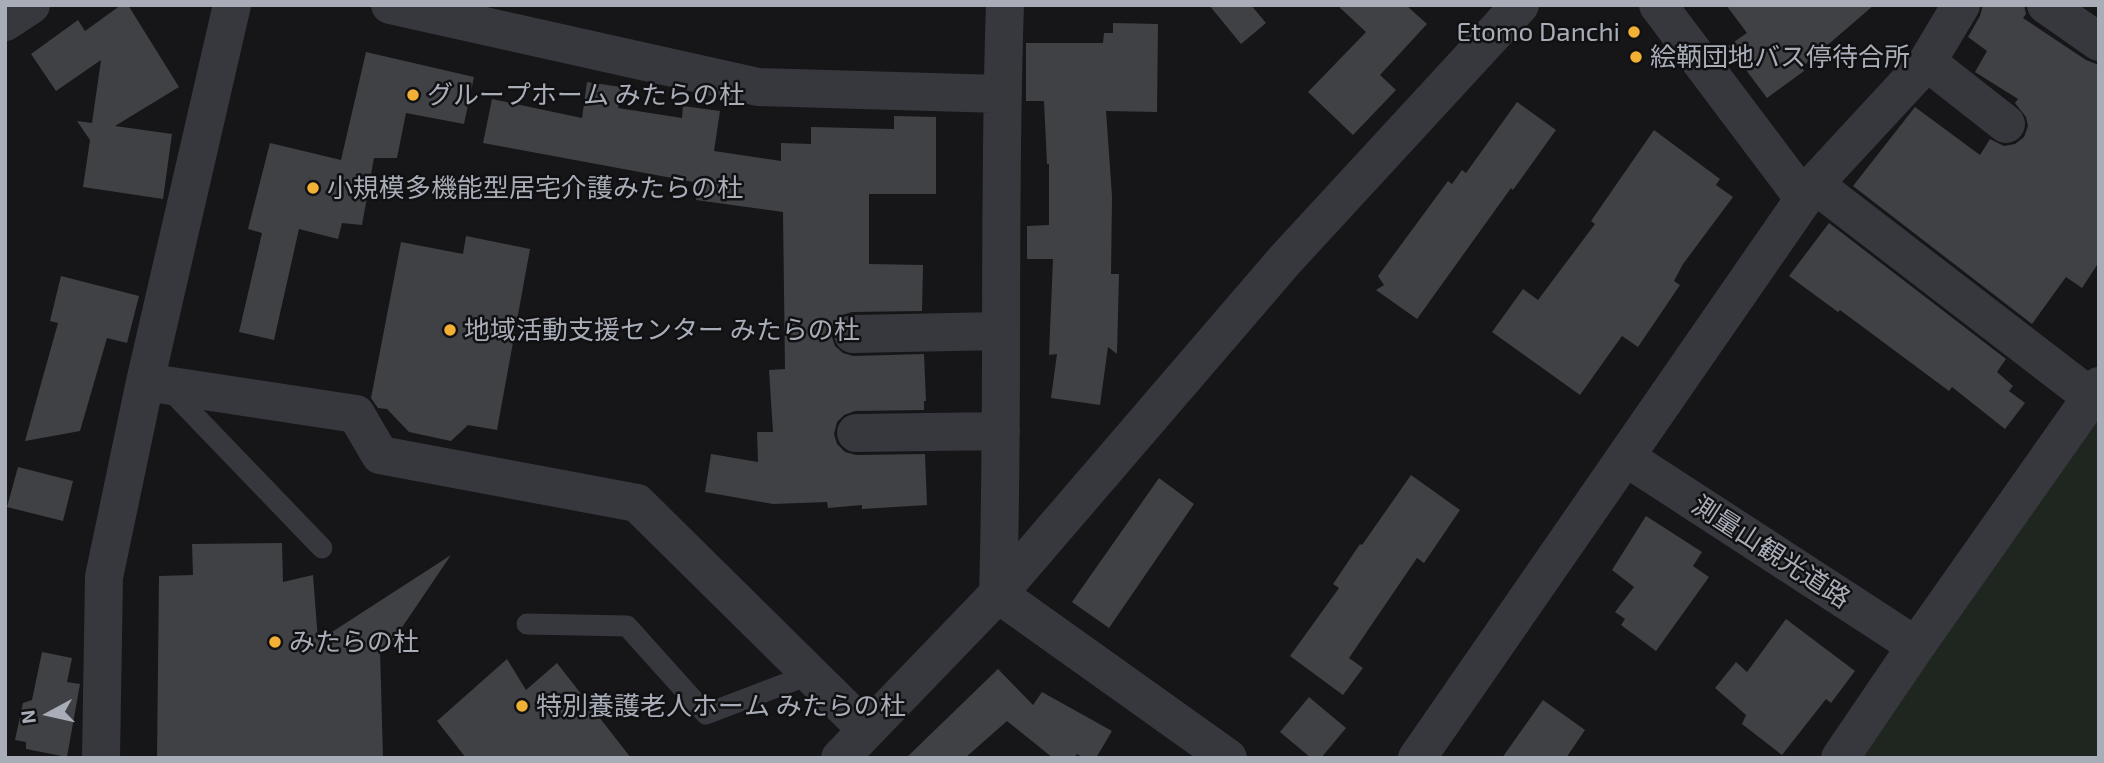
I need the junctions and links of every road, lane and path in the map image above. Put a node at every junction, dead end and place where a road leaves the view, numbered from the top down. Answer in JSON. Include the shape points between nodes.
{"nodes":[{"id":1,"x":31,"y":5,"type":"edge"},
{"id":2,"x":232,"y":5,"type":"edge"},
{"id":3,"x":390,"y":5,"type":"edge"},
{"id":4,"x":1005,"y":5,"type":"edge"},
{"id":5,"x":1520,"y":5,"type":"edge"},
{"id":6,"x":1658,"y":5,"type":"edge"},
{"id":7,"x":1961,"y":5,"type":"edge"},
{"id":8,"x":2046,"y":5,"type":"edge"},
{"id":9,"x":5,"y":22,"type":"edge"},
{"id":10,"x":2099,"y":42,"type":"edge"},
{"id":11,"x":1927,"y":62,"type":"junction"},
{"id":12,"x":1001,"y":94,"type":"junction"},
{"id":13,"x":2006,"y":124,"type":"dead end"},
{"id":14,"x":1809,"y":191,"type":"junction"},
{"id":15,"x":1001,"y":331,"type":"junction"},
{"id":16,"x":853,"y":334,"type":"dead end"},
{"id":17,"x":155,"y":384,"type":"junction"},
{"id":18,"x":2095,"y":391,"type":"edge"},
{"id":19,"x":1000,"y":431,"type":"junction"},
{"id":20,"x":856,"y":433,"type":"dead end"},
{"id":21,"x":1627,"y":458,"type":"junction"},
{"id":22,"x":322,"y":548,"type":"dead end"},
{"id":23,"x":998,"y":594,"type":"junction"},
{"id":24,"x":527,"y":624,"type":"dead end"},
{"id":25,"x":1916,"y":646,"type":"junction"},
{"id":26,"x":811,"y":674,"type":"junction"},
{"id":27,"x":867,"y":730,"type":"junction"},
{"id":28,"x":101,"y":758,"type":"edge"},
{"id":29,"x":840,"y":758,"type":"edge"},
{"id":30,"x":1228,"y":758,"type":"edge"},
{"id":31,"x":1417,"y":758,"type":"edge"},
{"id":32,"x":1840,"y":758,"type":"edge"}],
"edges":[{"from":1,"to":9,"type":"street"},
{"from":2,"to":17,"type":"street"},
{"from":3,"to":12,"type":"street","via":[[758,87]]},
{"from":4,"to":12,"type":"street"},
{"from":5,"to":23,"type":"street","via":[[1285,260]]},
{"from":6,"to":14,"type":"street"},
{"from":7,"to":11,"type":"street"},
{"from":8,"to":10,"type":"street"},
{"from":11,"to":13,"type":"street"},
{"from":11,"to":14,"type":"street"},
{"from":12,"to":15,"type":"street"},
{"from":14,"to":18,"type":"street"},
{"from":14,"to":21,"type":"street"},
{"from":15,"to":16,"type":"street"},
{"from":15,"to":19,"type":"street"},
{"from":17,"to":22,"type":"lane"},
{"from":17,"to":26,"type":"street","via":[[356,414],[380,456],[637,503]]},
{"from":17,"to":28,"type":"street","via":[[104,577]]},
{"from":18,"to":25,"type":"street"},
{"from":19,"to":20,"type":"street"},
{"from":19,"to":23,"type":"street"},
{"from":21,"to":25,"type":"street","name":"測量山観光道路"},
{"from":21,"to":31,"type":"street"},
{"from":23,"to":27,"type":"street"},
{"from":23,"to":30,"type":"street"},
{"from":24,"to":26,"type":"lane","via":[[627,626],[706,714]]},
{"from":25,"to":32,"type":"street"},
{"from":26,"to":27,"type":"street"},
{"from":27,"to":29,"type":"street"}]}
